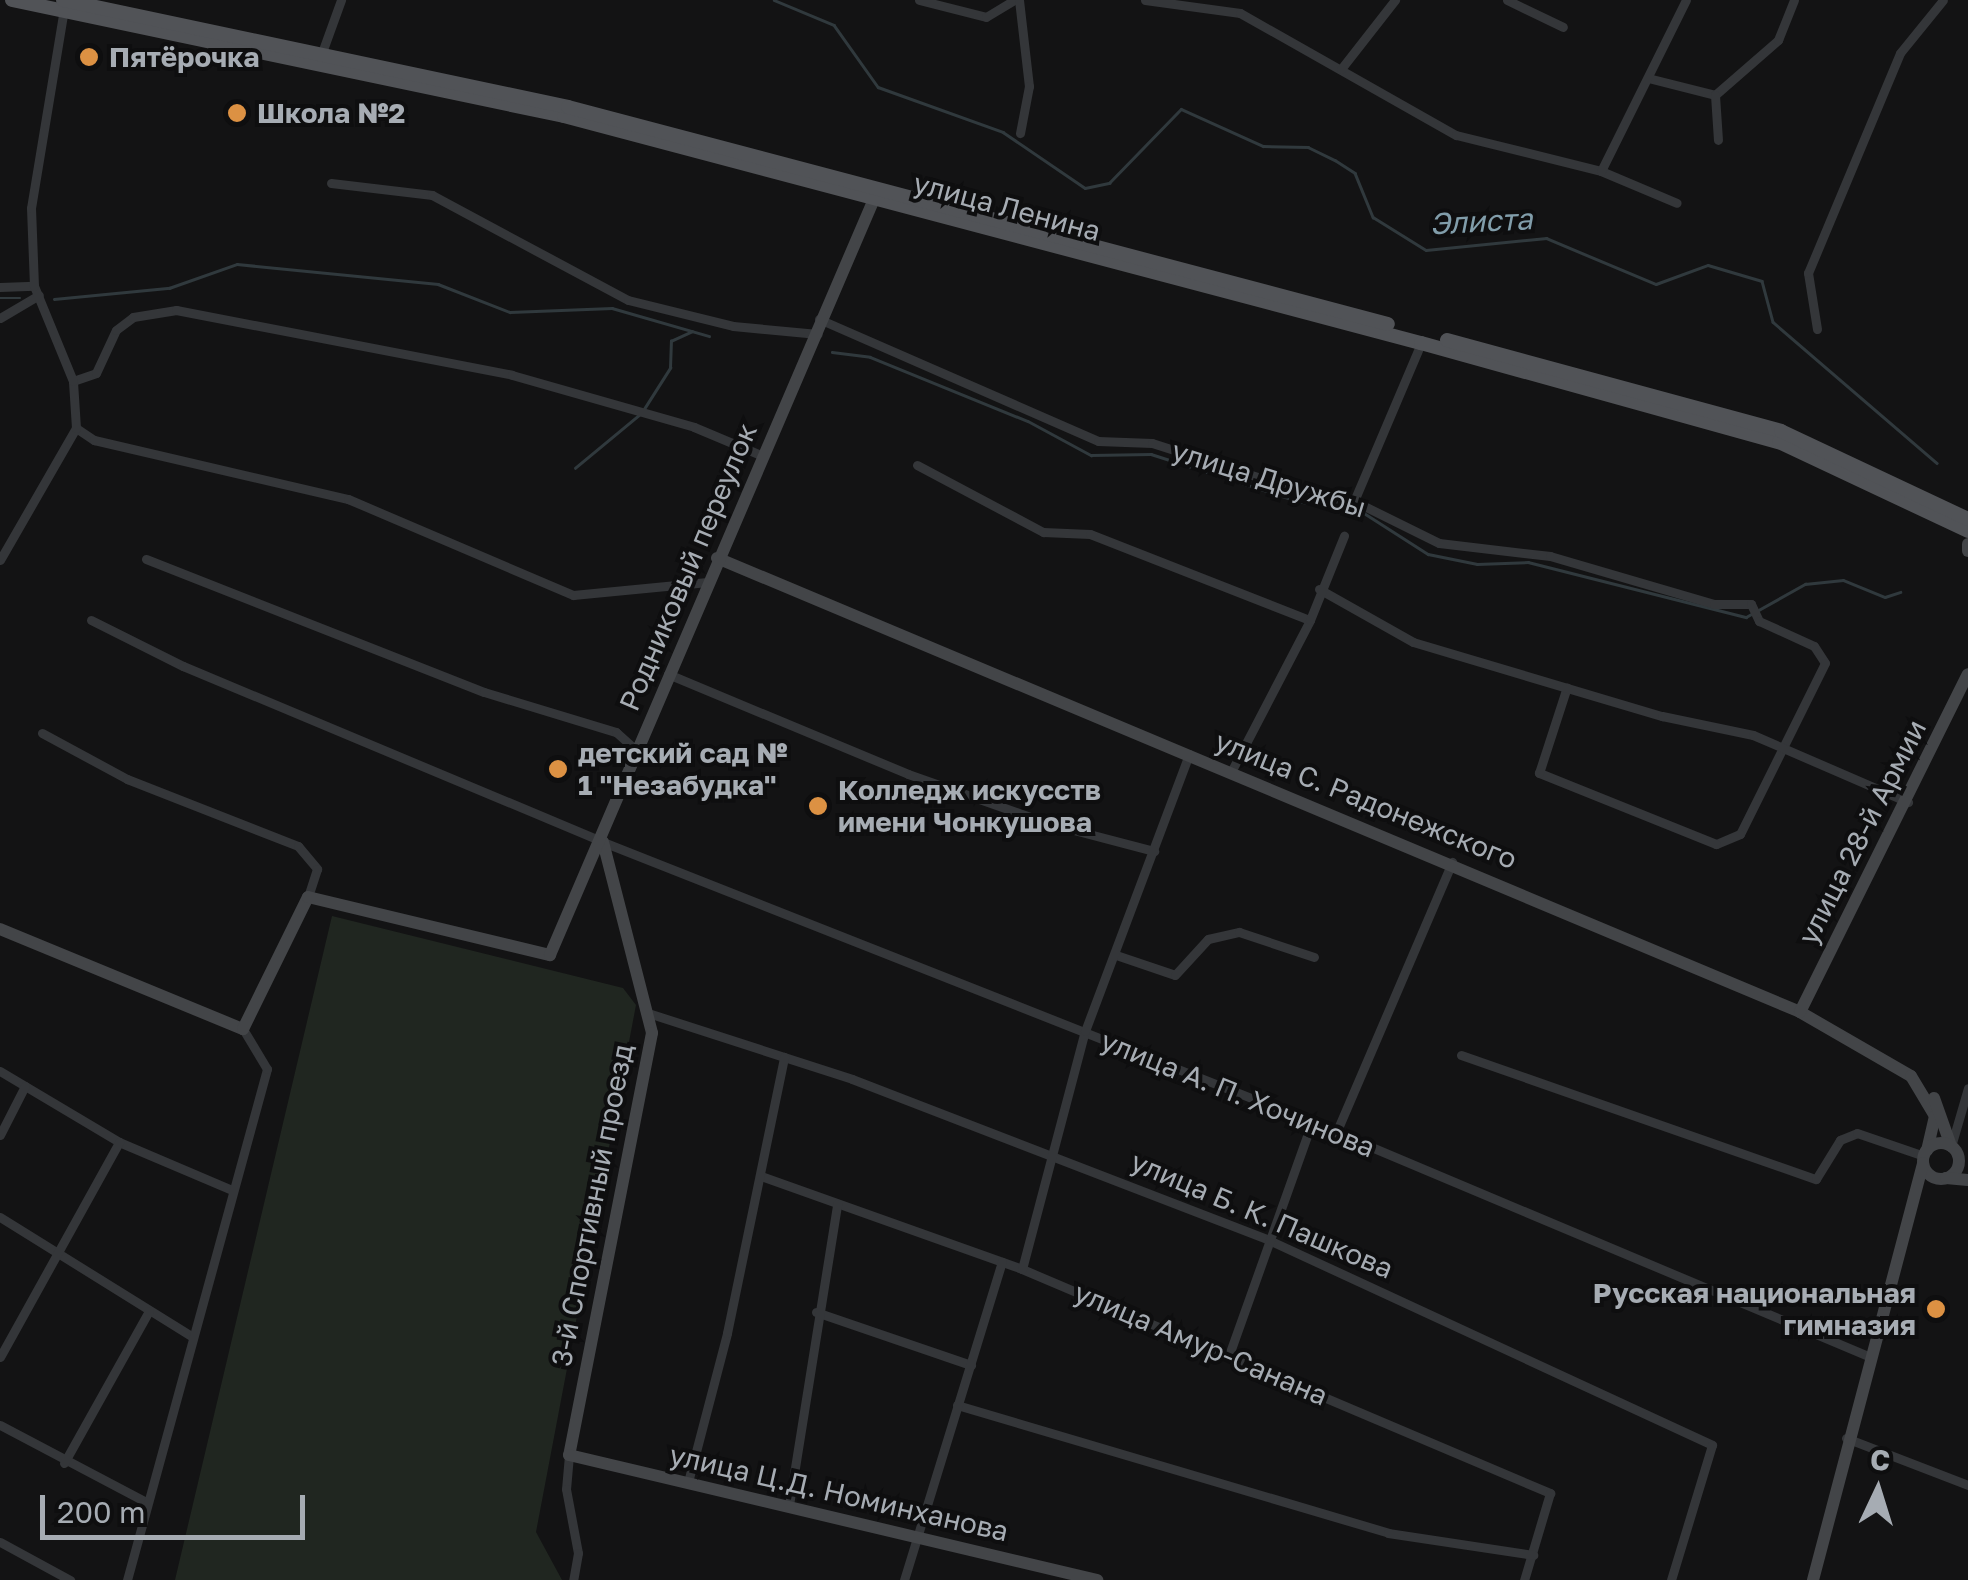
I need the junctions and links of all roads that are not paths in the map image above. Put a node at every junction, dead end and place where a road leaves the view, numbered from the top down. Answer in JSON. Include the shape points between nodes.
{"nodes":[{"id":1,"x":12,"y":0,"type":"edge"},
{"id":2,"x":341,"y":0,"type":"edge"},
{"id":3,"x":919,"y":0,"type":"edge"},
{"id":4,"x":1016,"y":0,"type":"edge"},
{"id":5,"x":1145,"y":0,"type":"edge"},
{"id":6,"x":1243,"y":0,"type":"edge"},
{"id":7,"x":1395,"y":0,"type":"edge"},
{"id":8,"x":1508,"y":0,"type":"edge"},
{"id":9,"x":1686,"y":0,"type":"edge"},
{"id":10,"x":1794,"y":0,"type":"edge"},
{"id":11,"x":1943,"y":0,"type":"edge"},
{"id":12,"x":64,"y":4,"type":"edge"},
{"id":13,"x":1240,"y":13,"type":"junction"},
{"id":14,"x":1563,"y":27,"type":"dead end"},
{"id":15,"x":320,"y":59,"type":"junction"},
{"id":16,"x":1341,"y":68,"type":"junction"},
{"id":17,"x":1648,"y":78,"type":"junction"},
{"id":18,"x":1715,"y":95,"type":"junction"},
{"id":19,"x":1020,"y":133,"type":"dead end"},
{"id":20,"x":1718,"y":140,"type":"dead end"},
{"id":21,"x":1601,"y":171,"type":"junction"},
{"id":22,"x":331,"y":183,"type":"dead end"},
{"id":23,"x":875,"y":193,"type":"junction"},
{"id":24,"x":1677,"y":203,"type":"dead end"},
{"id":25,"x":0,"y":287,"type":"edge"},
{"id":26,"x":36,"y":290,"type":"junction"},
{"id":27,"x":0,"y":318,"type":"edge"},
{"id":28,"x":819,"y":319,"type":"junction"},
{"id":29,"x":1817,"y":328,"type":"dead end"},
{"id":30,"x":818,"y":334,"type":"junction"},
{"id":31,"x":1422,"y":342,"type":"junction"},
{"id":32,"x":73,"y":380,"type":"junction"},
{"id":33,"x":76,"y":428,"type":"junction"},
{"id":34,"x":763,"y":456,"type":"junction"},
{"id":35,"x":917,"y":466,"type":"dead end"},
{"id":36,"x":1354,"y":501,"type":"junction"},
{"id":37,"x":1968,"y":519,"type":"edge"},
{"id":38,"x":1968,"y":531,"type":"edge"},
{"id":39,"x":1344,"y":536,"type":"dead end"},
{"id":40,"x":1968,"y":544,"type":"edge"},
{"id":41,"x":1968,"y":552,"type":"edge"},
{"id":42,"x":717,"y":558,"type":"junction"},
{"id":43,"x":146,"y":559,"type":"dead end"},
{"id":44,"x":0,"y":560,"type":"edge"},
{"id":45,"x":706,"y":582,"type":"junction"},
{"id":46,"x":1319,"y":589,"type":"junction"},
{"id":47,"x":91,"y":620,"type":"dead end"},
{"id":48,"x":1310,"y":620,"type":"junction"},
{"id":49,"x":668,"y":674,"type":"junction"},
{"id":50,"x":1968,"y":674,"type":"edge"},
{"id":51,"x":1567,"y":687,"type":"junction"},
{"id":52,"x":42,"y":733,"type":"dead end"},
{"id":53,"x":637,"y":751,"type":"junction"},
{"id":54,"x":1781,"y":751,"type":"junction"},
{"id":55,"x":1189,"y":754,"type":"junction"},
{"id":56,"x":1231,"y":772,"type":"junction"},
{"id":57,"x":1908,"y":802,"type":"junction"},
{"id":58,"x":603,"y":842,"type":"junction"},
{"id":59,"x":1154,"y":852,"type":"junction"},
{"id":60,"x":1452,"y":862,"type":"junction"},
{"id":61,"x":308,"y":897,"type":"junction"},
{"id":62,"x":0,"y":928,"type":"edge"},
{"id":63,"x":1116,"y":955,"type":"junction"},
{"id":64,"x":1314,"y":957,"type":"dead end"},
{"id":65,"x":1800,"y":1012,"type":"junction"},
{"id":66,"x":648,"y":1013,"type":"junction"},
{"id":67,"x":243,"y":1029,"type":"junction"},
{"id":68,"x":1084,"y":1031,"type":"junction"},
{"id":69,"x":1461,"y":1055,"type":"dead end"},
{"id":70,"x":784,"y":1057,"type":"junction"},
{"id":71,"x":0,"y":1072,"type":"edge"},
{"id":72,"x":1911,"y":1076,"type":"junction"},
{"id":73,"x":25,"y":1086,"type":"junction"},
{"id":74,"x":1968,"y":1088,"type":"edge"},
{"id":75,"x":1312,"y":1122,"type":"junction"},
{"id":76,"x":1336,"y":1134,"type":"junction"},
{"id":77,"x":0,"y":1135,"type":"edge"},
{"id":78,"x":119,"y":1142,"type":"junction"},
{"id":79,"x":1955,"y":1150,"type":"junction"},
{"id":80,"x":1054,"y":1156,"type":"junction"},
{"id":81,"x":1925,"y":1156,"type":"junction"},
{"id":82,"x":1968,"y":1170,"type":"edge"},
{"id":83,"x":761,"y":1176,"type":"junction"},
{"id":84,"x":1944,"y":1178,"type":"junction"},
{"id":85,"x":1968,"y":1180,"type":"edge"},
{"id":86,"x":232,"y":1190,"type":"junction"},
{"id":87,"x":1915,"y":1199,"type":"junction"},
{"id":88,"x":837,"y":1204,"type":"junction"},
{"id":89,"x":0,"y":1217,"type":"edge"},
{"id":90,"x":1272,"y":1240,"type":"junction"},
{"id":91,"x":57,"y":1254,"type":"junction"},
{"id":92,"x":1002,"y":1262,"type":"junction"},
{"id":93,"x":1022,"y":1269,"type":"junction"},
{"id":94,"x":149,"y":1311,"type":"junction"},
{"id":95,"x":816,"y":1312,"type":"junction"},
{"id":96,"x":192,"y":1336,"type":"junction"},
{"id":97,"x":1229,"y":1355,"type":"junction"},
{"id":98,"x":1868,"y":1356,"type":"junction"},
{"id":99,"x":0,"y":1357,"type":"edge"},
{"id":100,"x":971,"y":1365,"type":"junction"},
{"id":101,"x":958,"y":1404,"type":"junction"},
{"id":102,"x":0,"y":1425,"type":"edge"},
{"id":103,"x":1846,"y":1438,"type":"junction"},
{"id":104,"x":569,"y":1456,"type":"junction"},
{"id":105,"x":64,"y":1463,"type":"junction"},
{"id":106,"x":688,"y":1482,"type":"junction"},
{"id":107,"x":1968,"y":1485,"type":"edge"},
{"id":108,"x":144,"y":1501,"type":"junction"},
{"id":109,"x":789,"y":1505,"type":"junction"},
{"id":110,"x":914,"y":1537,"type":"junction"},
{"id":111,"x":0,"y":1542,"type":"edge"},
{"id":112,"x":1532,"y":1555,"type":"junction"},
{"id":113,"x":70,"y":1580,"type":"edge"},
{"id":114,"x":126,"y":1580,"type":"edge"},
{"id":115,"x":573,"y":1580,"type":"edge"},
{"id":116,"x":904,"y":1580,"type":"edge"},
{"id":117,"x":1094,"y":1580,"type":"edge"},
{"id":118,"x":1524,"y":1580,"type":"edge"},
{"id":119,"x":1671,"y":1580,"type":"edge"},
{"id":120,"x":1813,"y":1580,"type":"edge"}],
"edges":[{"from":1,"to":12,"type":"main road","name":"улица Ленина"},
{"from":2,"to":15,"type":"street"},
{"from":3,"to":4,"type":"street","via":[[986,17]]},
{"from":4,"to":19,"type":"street","via":[[1030,86]]},
{"from":5,"to":13,"type":"street"},
{"from":6,"to":13,"type":"street"},
{"from":7,"to":16,"type":"street"},
{"from":8,"to":14,"type":"street"},
{"from":9,"to":17,"type":"street"},
{"from":10,"to":18,"type":"street","via":[[1778,40]]},
{"from":11,"to":29,"type":"street","via":[[1900,53],[1808,273]]},
{"from":12,"to":15,"type":"main road","name":"улица Ленина"},
{"from":12,"to":26,"type":"street","via":[[31,208]]},
{"from":13,"to":16,"type":"street"},
{"from":15,"to":23,"type":"main road","name":"улица Ленина","via":[[568,107]]},
{"from":16,"to":21,"type":"street","via":[[1456,135]]},
{"from":17,"to":18,"type":"street"},
{"from":17,"to":21,"type":"street"},
{"from":18,"to":20,"type":"street"},
{"from":21,"to":24,"type":"street"},
{"from":22,"to":30,"type":"street","via":[[432,195],[628,300],[733,326]]},
{"from":23,"to":28,"type":"street","name":"Родниковый переулок"},
{"from":23,"to":31,"type":"main road","name":"улица Ленина"},
{"from":23,"to":37,"type":"main road","name":"улица Ленина","via":[[1764,426],[1821,445]]},
{"from":25,"to":26,"type":"street"},
{"from":26,"to":27,"type":"street"},
{"from":26,"to":32,"type":"street"},
{"from":28,"to":30,"type":"street","name":"Родниковый переулок"},
{"from":28,"to":36,"type":"street","name":"улица Дружбы","via":[[1098,441],[1152,442],[1339,503]]},
{"from":30,"to":34,"type":"street","name":"Родниковый переулок"},
{"from":31,"to":36,"type":"street"},
{"from":31,"to":38,"type":"main road","name":"улица Ленина","via":[[1818,455]]},
{"from":32,"to":33,"type":"street"},
{"from":32,"to":34,"type":"street","via":[[96,373],[116,330],[133,316],[176,310],[512,375],[694,427]]},
{"from":33,"to":44,"type":"street"},
{"from":33,"to":45,"type":"street","via":[[94,440],[348,499],[573,595]]},
{"from":34,"to":42,"type":"street","name":"Родниковый переулок"},
{"from":35,"to":48,"type":"street","via":[[1043,532],[1090,534]]},
{"from":36,"to":54,"type":"street","name":"улица Дружбы","via":[[1439,542],[1550,556],[1714,604],[1752,606],[1757,618],[1814,646],[1825,663]]},
{"from":39,"to":46,"type":"street"},
{"from":40,"to":41,"type":"street"},
{"from":42,"to":45,"type":"street","name":"Родниковый переулок"},
{"from":42,"to":55,"type":"street","name":"улица С. Радонежского"},
{"from":43,"to":53,"type":"street","via":[[484,692],[616,732]]},
{"from":45,"to":49,"type":"street","name":"Родниковый переулок"},
{"from":46,"to":48,"type":"street"},
{"from":46,"to":51,"type":"street","via":[[1413,642]]},
{"from":47,"to":58,"type":"street","name":"улица А. П. Хочинова","via":[[182,666]]},
{"from":48,"to":56,"type":"street"},
{"from":49,"to":53,"type":"street","name":"Родниковый переулок"},
{"from":49,"to":59,"type":"street","via":[[908,774],[1047,824]]},
{"from":50,"to":57,"type":"street","name":"улица 28-й Армии"},
{"from":51,"to":54,"type":"street","via":[[1753,735]]},
{"from":51,"to":54,"type":"street","via":[[1540,773],[1716,844],[1740,834]]},
{"from":52,"to":61,"type":"street","via":[[127,779],[298,846],[317,869]]},
{"from":53,"to":58,"type":"street","name":"Родниковый переулок"},
{"from":54,"to":57,"type":"street"},
{"from":55,"to":56,"type":"street","name":"улица С. Радонежского"},
{"from":55,"to":59,"type":"street"},
{"from":56,"to":60,"type":"street","name":"улица С. Радонежского"},
{"from":57,"to":65,"type":"street","name":"улица 28-й Армии"},
{"from":58,"to":61,"type":"street","name":"Родниковый переулок","via":[[550,956]]},
{"from":58,"to":66,"type":"street","name":"3-й Спортивный проезд"},
{"from":58,"to":68,"type":"street","name":"улица А. П. Хочинова"},
{"from":59,"to":63,"type":"street"},
{"from":60,"to":65,"type":"street","name":"улица С. Радонежского"},
{"from":60,"to":76,"type":"street"},
{"from":61,"to":67,"type":"street"},
{"from":62,"to":67,"type":"street"},
{"from":63,"to":64,"type":"street","via":[[1174,975],[1208,939],[1239,932]]},
{"from":63,"to":68,"type":"street"},
{"from":65,"to":72,"type":"street","name":"улица С. Радонежского"},
{"from":66,"to":70,"type":"street","name":"улица Б. К. Пашкова"},
{"from":66,"to":104,"type":"street","name":"3-й Спортивный проезд","via":[[652,1032]]},
{"from":67,"to":86,"type":"street","via":[[267,1069]]},
{"from":68,"to":75,"type":"street","name":"улица А. П. Хочинова"},
{"from":68,"to":80,"type":"street"},
{"from":69,"to":81,"type":"street","via":[[1816,1179],[1840,1140],[1857,1133]]},
{"from":70,"to":80,"type":"street","name":"улица Б. К. Пашкова"},
{"from":70,"to":83,"type":"street"},
{"from":71,"to":73,"type":"street"},
{"from":72,"to":79,"type":"street","via":[[1941,1108]]},
{"from":72,"to":81,"type":"street","via":[[1935,1116]]},
{"from":73,"to":77,"type":"street"},
{"from":73,"to":78,"type":"street"},
{"from":74,"to":79,"type":"street"},
{"from":75,"to":76,"type":"street","name":"улица А. П. Хочинова"},
{"from":75,"to":90,"type":"street"},
{"from":76,"to":98,"type":"street","name":"улица А. П. Хочинова"},
{"from":78,"to":86,"type":"street"},
{"from":78,"to":91,"type":"street"},
{"from":79,"to":81,"type":"street"},
{"from":79,"to":82,"type":"street"},
{"from":79,"to":84,"type":"street","via":[[1956,1171]]},
{"from":80,"to":90,"type":"street","name":"улица Б. К. Пашкова"},
{"from":80,"to":93,"type":"street"},
{"from":81,"to":84,"type":"street"},
{"from":81,"to":87,"type":"street"},
{"from":83,"to":88,"type":"street","name":"улица Амур-Санана"},
{"from":83,"to":106,"type":"street"},
{"from":84,"to":85,"type":"street"},
{"from":84,"to":87,"type":"street"},
{"from":86,"to":96,"type":"street"},
{"from":87,"to":98,"type":"street"},
{"from":88,"to":92,"type":"street","name":"улица Амур-Санана"},
{"from":88,"to":95,"type":"street"},
{"from":89,"to":91,"type":"street"},
{"from":90,"to":97,"type":"street"},
{"from":90,"to":119,"type":"street","name":"улица Б. К. Пашкова","via":[[1712,1445]]},
{"from":91,"to":94,"type":"street"},
{"from":91,"to":99,"type":"street"},
{"from":92,"to":93,"type":"street","name":"улица Амур-Санана"},
{"from":92,"to":100,"type":"street"},
{"from":93,"to":97,"type":"street","name":"улица Амур-Санана"},
{"from":94,"to":96,"type":"street"},
{"from":94,"to":105,"type":"street"},
{"from":95,"to":100,"type":"street"},
{"from":95,"to":109,"type":"street"},
{"from":96,"to":108,"type":"street"},
{"from":97,"to":112,"type":"street","name":"улица Амур-Санана","via":[[1550,1493]]},
{"from":98,"to":103,"type":"street"},
{"from":100,"to":101,"type":"street"},
{"from":101,"to":110,"type":"street"},
{"from":101,"to":112,"type":"street","via":[[1388,1533]]},
{"from":102,"to":105,"type":"street"},
{"from":103,"to":107,"type":"street"},
{"from":103,"to":120,"type":"street"},
{"from":104,"to":106,"type":"street","name":"улица Ц.Д. Номинханова"},
{"from":104,"to":115,"type":"street","name":"3-й Спортивный проезд","via":[[566,1490],[578,1553]]},
{"from":105,"to":108,"type":"street"},
{"from":106,"to":109,"type":"street","name":"улица Ц.Д. Номинханова"},
{"from":108,"to":114,"type":"street"},
{"from":109,"to":110,"type":"street","name":"улица Ц.Д. Номинханова"},
{"from":110,"to":116,"type":"street"},
{"from":110,"to":117,"type":"street","name":"улица Ц.Д. Номинханова"},
{"from":111,"to":113,"type":"street"},
{"from":112,"to":118,"type":"street","name":"улица Амур-Санана"}]}
